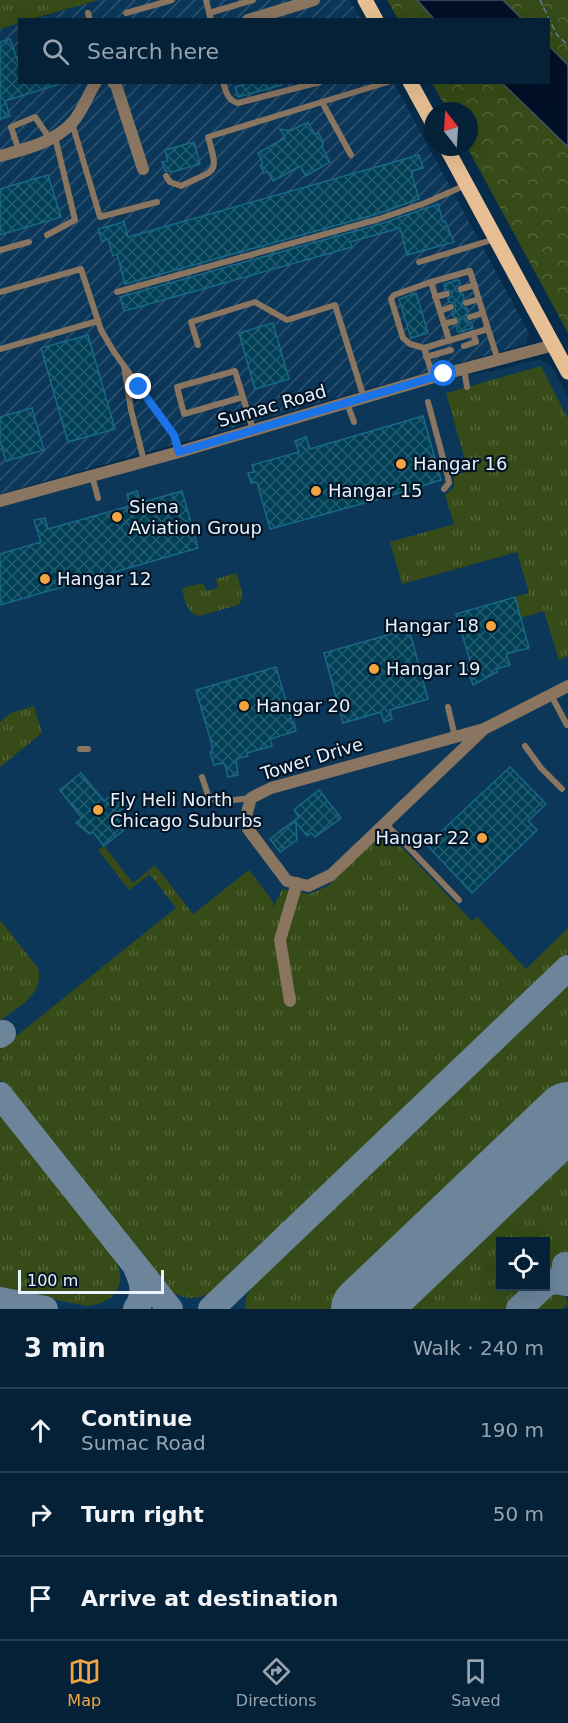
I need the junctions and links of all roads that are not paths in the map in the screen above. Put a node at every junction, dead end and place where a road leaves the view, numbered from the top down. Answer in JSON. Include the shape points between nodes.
{"nodes":[{"id":1,"x":172,"y":0,"type":"edge"},
{"id":2,"x":206,"y":0,"type":"edge"},
{"id":3,"x":253,"y":0,"type":"edge"},
{"id":4,"x":314,"y":0,"type":"edge"},
{"id":5,"x":365,"y":0,"type":"edge"},
{"id":6,"x":126,"y":13,"type":"dead end"},
{"id":7,"x":210,"y":16,"type":"edge"},
{"id":8,"x":253,"y":18,"type":"edge"},
{"id":9,"x":375,"y":18,"type":"edge"},
{"id":10,"x":95,"y":84,"type":"edge"},
{"id":11,"x":115,"y":84,"type":"edge"},
{"id":12,"x":224,"y":84,"type":"edge"},
{"id":13,"x":312,"y":84,"type":"edge"},
{"id":14,"x":381,"y":84,"type":"edge"},
{"id":15,"x":411,"y":84,"type":"edge"},
{"id":16,"x":322,"y":102,"type":"junction"},
{"id":17,"x":424,"y":108,"type":"edge"},
{"id":18,"x":72,"y":123,"type":"junction"},
{"id":19,"x":52,"y":138,"type":"junction"},
{"id":20,"x":19,"y":151,"type":"junction"},
{"id":21,"x":351,"y":154,"type":"dead end"},
{"id":22,"x":0,"y":156,"type":"edge"},
{"id":23,"x":451,"y":156,"type":"edge"},
{"id":24,"x":142,"y":169,"type":"dead end"},
{"id":25,"x":166,"y":176,"type":"dead end"},
{"id":26,"x":466,"y":185,"type":"junction"},
{"id":27,"x":157,"y":202,"type":"dead end"},
{"id":28,"x":47,"y":235,"type":"dead end"},
{"id":29,"x":496,"y":238,"type":"junction"},
{"id":30,"x":29,"y":242,"type":"dead end"},
{"id":31,"x":0,"y":250,"type":"edge"},
{"id":32,"x":419,"y":262,"type":"dead end"},
{"id":33,"x":431,"y":282,"type":"junction"},
{"id":34,"x":475,"y":285,"type":"junction"},
{"id":35,"x":462,"y":289,"type":"dead end"},
{"id":36,"x":0,"y":292,"type":"edge"},
{"id":37,"x":117,"y":292,"type":"dead end"},
{"id":38,"x":447,"y":294,"type":"dead end"},
{"id":39,"x":435,"y":297,"type":"junction"},
{"id":40,"x":479,"y":299,"type":"junction"},
{"id":41,"x":466,"y":303,"type":"dead end"},
{"id":42,"x":451,"y":308,"type":"dead end"},
{"id":43,"x":440,"y":311,"type":"junction"},
{"id":44,"x":483,"y":313,"type":"junction"},
{"id":45,"x":470,"y":317,"type":"dead end"},
{"id":46,"x":98,"y":321,"type":"junction"},
{"id":47,"x":455,"y":321,"type":"dead end"},
{"id":48,"x":444,"y":324,"type":"junction"},
{"id":49,"x":488,"y":329,"type":"junction"},
{"id":50,"x":473,"y":333,"type":"junction"},
{"id":51,"x":449,"y":340,"type":"junction"},
{"id":52,"x":198,"y":345,"type":"dead end"},
{"id":53,"x":554,"y":345,"type":"junction"},
{"id":54,"x":464,"y":346,"type":"dead end"},
{"id":55,"x":424,"y":348,"type":"junction"},
{"id":56,"x":0,"y":349,"type":"edge"},
{"id":57,"x":451,"y":350,"type":"dead end"},
{"id":58,"x":426,"y":357,"type":"junction"},
{"id":59,"x":498,"y":360,"type":"junction"},
{"id":60,"x":124,"y":366,"type":"junction"},
{"id":61,"x":464,"y":369,"type":"junction"},
{"id":62,"x":568,"y":372,"type":"edge"},
{"id":63,"x":433,"y":378,"type":"junction"},
{"id":64,"x":467,"y":387,"type":"dead end"},
{"id":65,"x":243,"y":398,"type":"junction"},
{"id":66,"x":364,"y":398,"type":"junction"},
{"id":67,"x":428,"y":402,"type":"dead end"},
{"id":68,"x":348,"y":403,"type":"junction"},
{"id":69,"x":354,"y":422,"type":"dead end"},
{"id":70,"x":254,"y":430,"type":"junction"},
{"id":71,"x":179,"y":452,"type":"junction"},
{"id":72,"x":145,"y":461,"type":"junction"},
{"id":73,"x":92,"y":476,"type":"junction"},
{"id":74,"x":444,"y":489,"type":"dead end"},
{"id":75,"x":98,"y":498,"type":"dead end"},
{"id":76,"x":0,"y":501,"type":"edge"},
{"id":77,"x":568,"y":686,"type":"edge"},
{"id":78,"x":551,"y":695,"type":"junction"},
{"id":79,"x":448,"y":707,"type":"dead end"},
{"id":80,"x":567,"y":725,"type":"edge"},
{"id":81,"x":484,"y":729,"type":"junction"},
{"id":82,"x":455,"y":736,"type":"junction"},
{"id":83,"x":525,"y":746,"type":"dead end"},
{"id":84,"x":80,"y":749,"type":"dead end"},
{"id":85,"x":88,"y":749,"type":"dead end"},
{"id":86,"x":202,"y":777,"type":"dead end"},
{"id":87,"x":562,"y":789,"type":"dead end"},
{"id":88,"x":251,"y":798,"type":"junction"},
{"id":89,"x":385,"y":823,"type":"junction"},
{"id":90,"x":297,"y":884,"type":"junction"},
{"id":91,"x":459,"y":900,"type":"dead end"},
{"id":92,"x":290,"y":1001,"type":"dead end"}],
"edges":[{"from":1,"to":6,"type":"lane"},
{"from":2,"to":7,"type":"lane"},
{"from":3,"to":7,"type":"lane"},
{"from":3,"to":8,"type":"lane"},
{"from":4,"to":8,"type":"street"},
{"from":5,"to":9,"type":"main road"},
{"from":10,"to":18,"type":"street"},
{"from":11,"to":24,"type":"street"},
{"from":12,"to":13,"type":"lane","via":[[227,96],[238,103]]},
{"from":14,"to":16,"type":"lane"},
{"from":15,"to":17,"type":"main road"},
{"from":16,"to":21,"type":"lane"},
{"from":16,"to":25,"type":"lane","via":[[208,137],[215,159],[212,171],[181,186]]},
{"from":18,"to":19,"type":"street"},
{"from":18,"to":27,"type":"lane","via":[[100,217]]},
{"from":19,"to":20,"type":"street"},
{"from":19,"to":20,"type":"lane","via":[[35,117],[11,128]]},
{"from":19,"to":28,"type":"lane","via":[[75,220]]},
{"from":20,"to":22,"type":"street"},
{"from":23,"to":26,"type":"main road"},
{"from":26,"to":29,"type":"main road"},
{"from":26,"to":37,"type":"lane","via":[[379,219]]},
{"from":29,"to":32,"type":"lane"},
{"from":29,"to":53,"type":"main road"},
{"from":30,"to":31,"type":"lane"},
{"from":33,"to":34,"type":"lane","via":[[470,271]]},
{"from":33,"to":39,"type":"lane"},
{"from":33,"to":55,"type":"lane","via":[[391,299],[403,338]]},
{"from":34,"to":35,"type":"lane"},
{"from":34,"to":40,"type":"lane"},
{"from":36,"to":46,"type":"lane","via":[[81,269]]},
{"from":38,"to":39,"type":"lane"},
{"from":39,"to":43,"type":"lane"},
{"from":40,"to":41,"type":"lane"},
{"from":40,"to":44,"type":"lane"},
{"from":42,"to":43,"type":"lane"},
{"from":43,"to":48,"type":"lane"},
{"from":44,"to":45,"type":"lane"},
{"from":44,"to":49,"type":"lane"},
{"from":46,"to":56,"type":"lane"},
{"from":46,"to":60,"type":"lane"},
{"from":47,"to":48,"type":"lane"},
{"from":48,"to":51,"type":"lane"},
{"from":49,"to":50,"type":"lane"},
{"from":49,"to":59,"type":"lane"},
{"from":50,"to":51,"type":"lane"},
{"from":50,"to":54,"type":"lane","via":[[476,342]]},
{"from":51,"to":55,"type":"lane"},
{"from":52,"to":66,"type":"lane","via":[[191,322],[255,302],[287,320],[335,305]]},
{"from":53,"to":59,"type":"street","name":"Sumac Road"},
{"from":53,"to":62,"type":"main road"},
{"from":55,"to":58,"type":"lane"},
{"from":57,"to":58,"type":"lane"},
{"from":58,"to":63,"type":"lane"},
{"from":59,"to":61,"type":"street","name":"Sumac Road"},
{"from":60,"to":71,"type":"lane","via":[[174,435]]},
{"from":60,"to":72,"type":"lane","via":[[124,381]]},
{"from":61,"to":63,"type":"street","name":"Sumac Road"},
{"from":61,"to":64,"type":"lane"},
{"from":63,"to":66,"type":"street","name":"Sumac Road"},
{"from":65,"to":65,"type":"lane","via":[[235,371],[177,387],[184,414]]},
{"from":65,"to":70,"type":"lane"},
{"from":66,"to":68,"type":"street","name":"Sumac Road"},
{"from":67,"to":74,"type":"lane","via":[[448,477]]},
{"from":68,"to":69,"type":"lane"},
{"from":68,"to":70,"type":"street","name":"Sumac Road"},
{"from":70,"to":71,"type":"street","name":"Sumac Road"},
{"from":71,"to":72,"type":"street","name":"Sumac Road"},
{"from":72,"to":73,"type":"street","name":"Sumac Road"},
{"from":73,"to":75,"type":"lane"},
{"from":73,"to":76,"type":"street","name":"Sumac Road"},
{"from":77,"to":78,"type":"street","name":"Tower Drive"},
{"from":78,"to":80,"type":"lane"},
{"from":78,"to":81,"type":"street","name":"Tower Drive"},
{"from":79,"to":82,"type":"lane"},
{"from":81,"to":82,"type":"street","name":"Tower Drive"},
{"from":81,"to":89,"type":"street","name":"Tower Drive"},
{"from":82,"to":88,"type":"street","name":"Tower Drive","via":[[271,788]]},
{"from":83,"to":87,"type":"lane"},
{"from":84,"to":85,"type":"lane"},
{"from":86,"to":88,"type":"lane","via":[[208,795],[217,802]]},
{"from":88,"to":90,"type":"street","name":"Tower Drive","via":[[246,816],[248,828],[287,881]]},
{"from":89,"to":90,"type":"street","name":"Tower Drive","via":[[331,874],[308,886]]},
{"from":89,"to":91,"type":"lane"},
{"from":90,"to":92,"type":"street","via":[[280,940]]}]}
